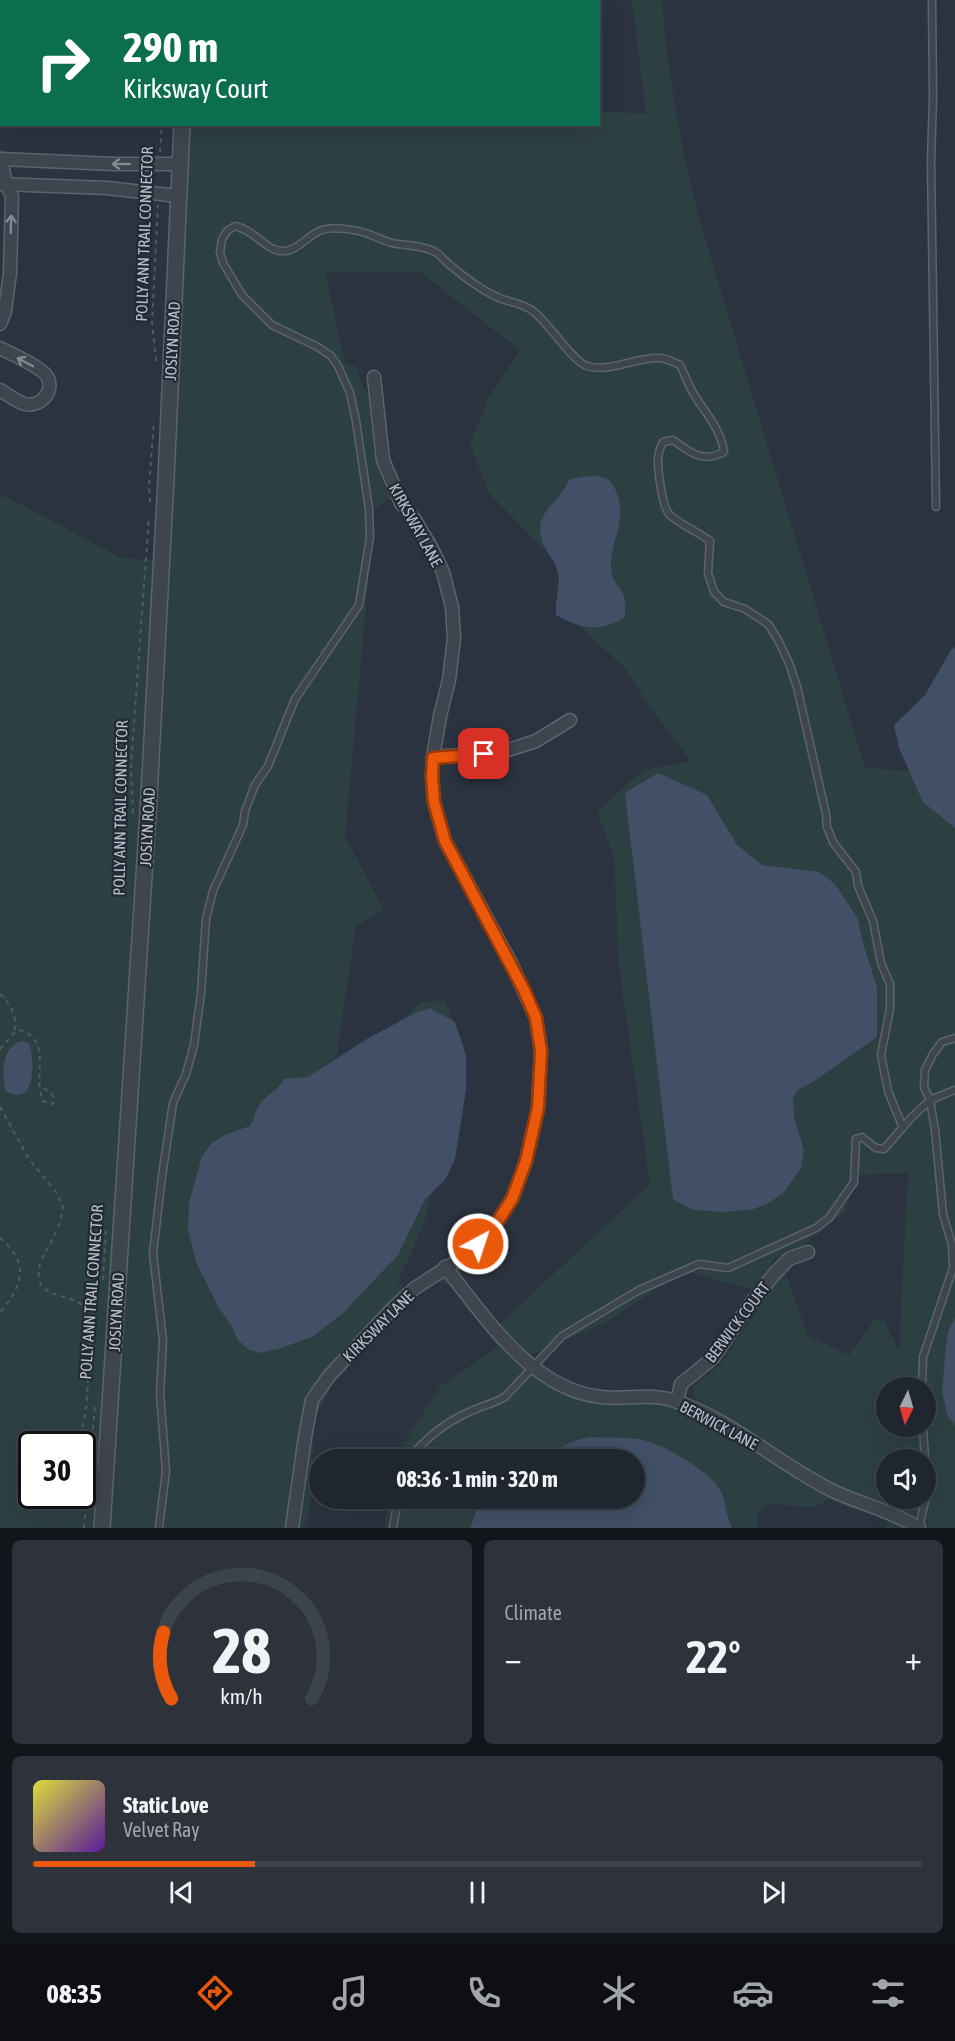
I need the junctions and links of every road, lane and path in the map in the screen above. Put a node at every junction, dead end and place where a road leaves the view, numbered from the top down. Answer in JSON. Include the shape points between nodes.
{"nodes":[{"id":1,"x":932,"y":0,"type":"edge"},
{"id":2,"x":162,"y":126,"type":"edge"},
{"id":3,"x":182,"y":126,"type":"edge"},
{"id":4,"x":0,"y":160,"type":"edge"},
{"id":5,"x":160,"y":163,"type":"junction"},
{"id":6,"x":180,"y":164,"type":"junction"},
{"id":7,"x":3,"y":184,"type":"edge"},
{"id":8,"x":158,"y":194,"type":"junction"},
{"id":9,"x":178,"y":196,"type":"junction"},
{"id":10,"x":0,"y":324,"type":"edge"},
{"id":11,"x":0,"y":348,"type":"edge"},
{"id":12,"x":157,"y":368,"type":"dead end"},
{"id":13,"x":374,"y":377,"type":"dead end"},
{"id":14,"x":0,"y":390,"type":"edge"},
{"id":15,"x":154,"y":416,"type":"dead end"},
{"id":16,"x":150,"y":503,"type":"dead end"},
{"id":17,"x":936,"y":507,"type":"dead end"},
{"id":18,"x":149,"y":515,"type":"dead end"},
{"id":19,"x":570,"y":720,"type":"dead end"},
{"id":20,"x":433,"y":758,"type":"junction"},
{"id":21,"x":134,"y":820,"type":"dead end"},
{"id":22,"x":0,"y":994,"type":"edge"},
{"id":23,"x":16,"y":1023,"type":"junction"},
{"id":24,"x":21,"y":1030,"type":"junction"},
{"id":25,"x":14,"y":1033,"type":"junction"},
{"id":26,"x":955,"y":1038,"type":"edge"},
{"id":27,"x":0,"y":1049,"type":"edge"},
{"id":28,"x":38,"y":1084,"type":"junction"},
{"id":29,"x":955,"y":1090,"type":"edge"},
{"id":30,"x":930,"y":1100,"type":"junction"},
{"id":31,"x":0,"y":1107,"type":"edge"},
{"id":32,"x":903,"y":1128,"type":"junction"},
{"id":33,"x":107,"y":1226,"type":"dead end"},
{"id":34,"x":0,"y":1238,"type":"edge"},
{"id":35,"x":808,"y":1252,"type":"dead end"},
{"id":36,"x":445,"y":1267,"type":"junction"},
{"id":37,"x":103,"y":1282,"type":"dead end"},
{"id":38,"x":0,"y":1312,"type":"edge"},
{"id":39,"x":533,"y":1366,"type":"junction"},
{"id":40,"x":922,"y":1377,"type":"edge"},
{"id":41,"x":677,"y":1402,"type":"junction"},
{"id":42,"x":95,"y":1405,"type":"dead end"},
{"id":43,"x":81,"y":1431,"type":"edge"},
{"id":44,"x":924,"y":1437,"type":"edge"},
{"id":45,"x":417,"y":1449,"type":"edge"},
{"id":46,"x":396,"y":1509,"type":"edge"},
{"id":47,"x":84,"y":1528,"type":"edge"},
{"id":48,"x":102,"y":1528,"type":"edge"},
{"id":49,"x":159,"y":1528,"type":"edge"},
{"id":50,"x":292,"y":1528,"type":"edge"},
{"id":51,"x":393,"y":1528,"type":"edge"},
{"id":52,"x":919,"y":1528,"type":"edge"}],
"edges":[{"from":1,"to":17,"type":"lane"},
{"from":2,"to":5,"type":"path","name":"POLLY ANN TRAIL CONNECTOR"},
{"from":3,"to":6,"type":"street","name":"JOSLYN ROAD"},
{"from":5,"to":4,"type":"street","one_way":true},
{"from":4,"to":7,"type":"street"},
{"from":5,"to":6,"type":"street"},
{"from":6,"to":9,"type":"street","name":"JOSLYN ROAD"},
{"from":7,"to":8,"type":"street"},
{"from":10,"to":7,"type":"street","one_way":true,"via":[[10,273],[12,196]]},
{"from":8,"to":9,"type":"street"},
{"from":8,"to":12,"type":"path","name":"POLLY ANN TRAIL CONNECTOR","via":[[152,322]]},
{"from":9,"to":48,"type":"street","name":"JOSLYN ROAD","via":[[148,814]]},
{"from":14,"to":11,"type":"street","one_way":true,"via":[[24,404],[37,404],[49,390],[48,378],[42,370]]},
{"from":13,"to":20,"type":"street","name":"KIRKSWAY LANE","via":[[383,460],[402,503],[443,572],[452,608],[454,638],[449,680]]},
{"from":15,"to":16,"type":"path"},
{"from":18,"to":21,"type":"path","name":"POLLY ANN TRAIL CONNECTOR","via":[[131,766]]},
{"from":19,"to":20,"type":"street","via":[[536,741],[502,752]]},
{"from":20,"to":36,"type":"street","name":"KIRKSWAY LANE","via":[[434,802],[445,841],[524,990],[536,1018],[541,1051],[538,1108],[526,1161],[512,1199],[489,1235],[468,1254]]},
{"from":22,"to":23,"type":"path"},
{"from":23,"to":24,"type":"path"},
{"from":23,"to":25,"type":"path"},
{"from":24,"to":25,"type":"path"},
{"from":24,"to":28,"type":"path","via":[[37,1041]]},
{"from":25,"to":27,"type":"path"},
{"from":26,"to":30,"type":"lane","via":[[942,1042],[926,1070],[924,1087]]},
{"from":28,"to":28,"type":"path","via":[[43,1101],[53,1104],[51,1094]]},
{"from":29,"to":30,"type":"lane"},
{"from":30,"to":32,"type":"lane"},
{"from":30,"to":40,"type":"lane","via":[[953,1268],[923,1357]]},
{"from":31,"to":43,"type":"path","via":[[29,1159],[63,1206],[58,1230],[43,1255],[39,1280],[42,1288],[75,1301],[90,1317]]},
{"from":32,"to":39,"type":"lane","via":[[884,1149],[862,1137],[856,1139],[854,1182],[829,1218],[816,1228],[728,1268],[699,1264],[651,1284],[561,1336]]},
{"from":32,"to":49,"type":"lane","via":[[888,1091],[881,1055],[890,1009],[890,984],[856,872],[833,842],[827,827],[792,671],[768,624],[745,609],[724,602],[714,592],[708,573],[710,541],[683,526],[667,513],[664,504],[658,461],[663,442],[673,440],[705,458],[724,452],[723,440],[680,365],[661,358],[602,367],[581,364],[532,309],[495,297],[437,253],[334,229],[321,230],[295,248],[278,251],[245,228],[235,226],[222,239],[220,252],[242,295],[272,325],[331,356],[350,393],[370,537],[360,605],[295,699],[268,766],[255,785],[243,825],[213,891],[206,919],[194,1045],[173,1103],[153,1252],[163,1341],[160,1393],[166,1471]]},
{"from":33,"to":37,"type":"path","name":"POLLY ANN TRAIL CONNECTOR"},
{"from":34,"to":38,"type":"path","via":[[14,1252],[21,1272],[20,1282]]},
{"from":35,"to":41,"type":"street","name":"BERWICK COURT","via":[[789,1259],[775,1273],[713,1358],[681,1384]]},
{"from":36,"to":39,"type":"street","name":"BERWICK LANE","via":[[503,1337]]},
{"from":36,"to":50,"type":"street","name":"KIRKSWAY LANE","via":[[376,1324],[312,1400]]},
{"from":39,"to":41,"type":"street","name":"BERWICK LANE","via":[[570,1390],[602,1397],[651,1396]]},
{"from":39,"to":45,"type":"lane","via":[[505,1397],[460,1416]]},
{"from":41,"to":52,"type":"street","name":"BERWICK LANE","via":[[704,1413],[830,1489]]},
{"from":42,"to":47,"type":"path","name":"POLLY ANN TRAIL CONNECTOR"},
{"from":44,"to":52,"type":"lane","via":[[927,1493]]},
{"from":46,"to":51,"type":"lane"}]}
